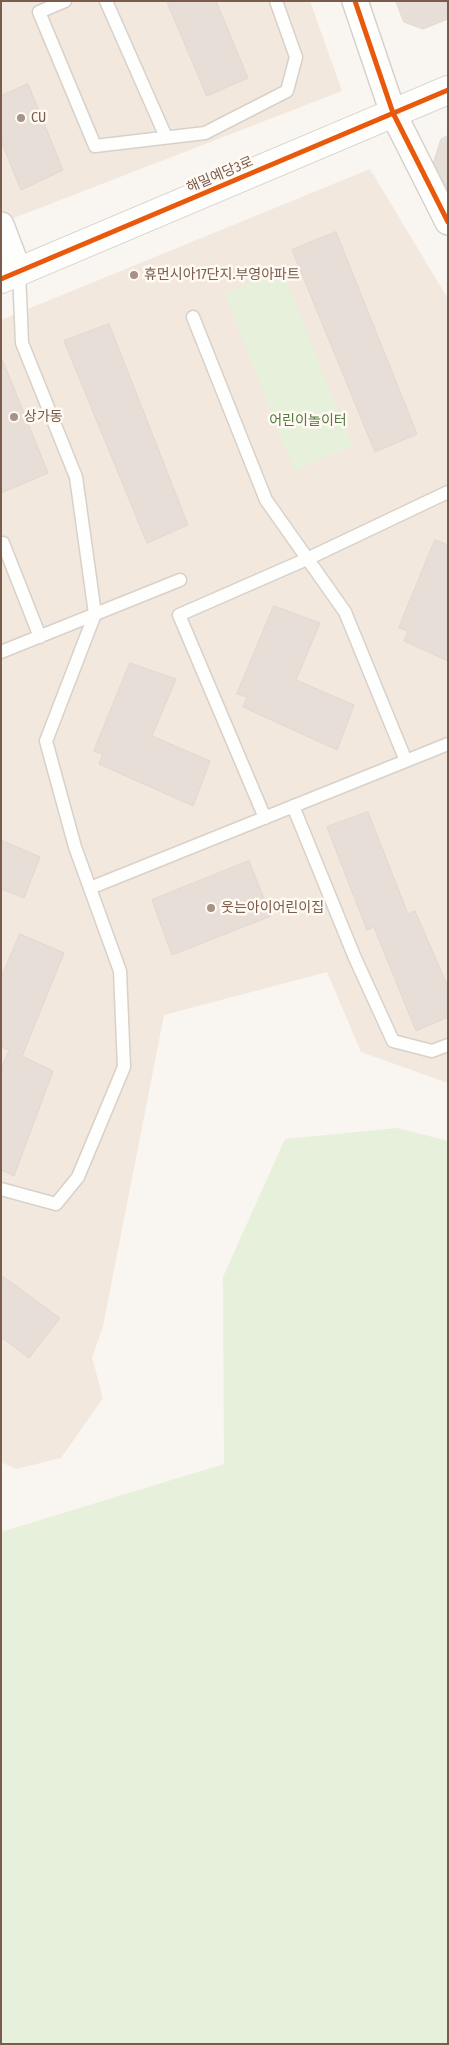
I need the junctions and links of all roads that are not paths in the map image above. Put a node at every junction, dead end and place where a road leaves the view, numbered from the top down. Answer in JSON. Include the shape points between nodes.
{"nodes":[{"id":1,"x":65,"y":1,"type":"edge"},
{"id":2,"x":106,"y":1,"type":"edge"},
{"id":3,"x":276,"y":1,"type":"edge"},
{"id":4,"x":354,"y":1,"type":"edge"},
{"id":5,"x":448,"y":90,"type":"edge"},
{"id":6,"x":393,"y":113,"type":"junction"},
{"id":7,"x":166,"y":137,"type":"junction"},
{"id":8,"x":448,"y":222,"type":"edge"},
{"id":9,"x":1,"y":225,"type":"edge"},
{"id":10,"x":10,"y":276,"type":"edge"},
{"id":11,"x":192,"y":317,"type":"dead end"},
{"id":12,"x":448,"y":492,"type":"edge"},
{"id":13,"x":3,"y":543,"type":"dead end"},
{"id":14,"x":307,"y":558,"type":"junction"},
{"id":15,"x":180,"y":580,"type":"dead end"},
{"id":16,"x":95,"y":614,"type":"junction"},
{"id":17,"x":40,"y":637,"type":"junction"},
{"id":18,"x":2,"y":648,"type":"edge"},
{"id":19,"x":448,"y":744,"type":"edge"},
{"id":20,"x":406,"y":761,"type":"junction"},
{"id":21,"x":293,"y":806,"type":"junction"},
{"id":22,"x":264,"y":818,"type":"junction"},
{"id":23,"x":90,"y":888,"type":"junction"},
{"id":24,"x":448,"y":1045,"type":"edge"},
{"id":25,"x":1,"y":1189,"type":"edge"}],
"edges":[{"from":1,"to":7,"type":"lane","via":[[39,12],[94,146]]},
{"from":2,"to":7,"type":"lane"},
{"from":3,"to":7,"type":"lane","via":[[296,57],[287,91],[205,133]]},
{"from":4,"to":6,"type":"street"},
{"from":5,"to":6,"type":"street","name":"해밀예당3로"},
{"from":6,"to":8,"type":"street"},
{"from":6,"to":10,"type":"street","name":"해밀예당3로"},
{"from":9,"to":10,"type":"street"},
{"from":10,"to":16,"type":"lane","via":[[22,343],[76,478]]},
{"from":11,"to":14,"type":"lane","via":[[266,500]]},
{"from":12,"to":14,"type":"lane"},
{"from":13,"to":17,"type":"lane"},
{"from":14,"to":20,"type":"lane","via":[[345,612]]},
{"from":14,"to":22,"type":"lane","via":[[179,615]]},
{"from":15,"to":16,"type":"lane"},
{"from":16,"to":17,"type":"lane"},
{"from":16,"to":23,"type":"lane","via":[[46,741]]},
{"from":17,"to":18,"type":"lane"},
{"from":19,"to":20,"type":"lane"},
{"from":20,"to":21,"type":"lane"},
{"from":21,"to":22,"type":"lane"},
{"from":21,"to":24,"type":"lane","via":[[393,1041],[432,1051]]},
{"from":22,"to":23,"type":"lane"},
{"from":23,"to":25,"type":"lane","via":[[120,971],[124,1067],[78,1177],[56,1204]]}]}
